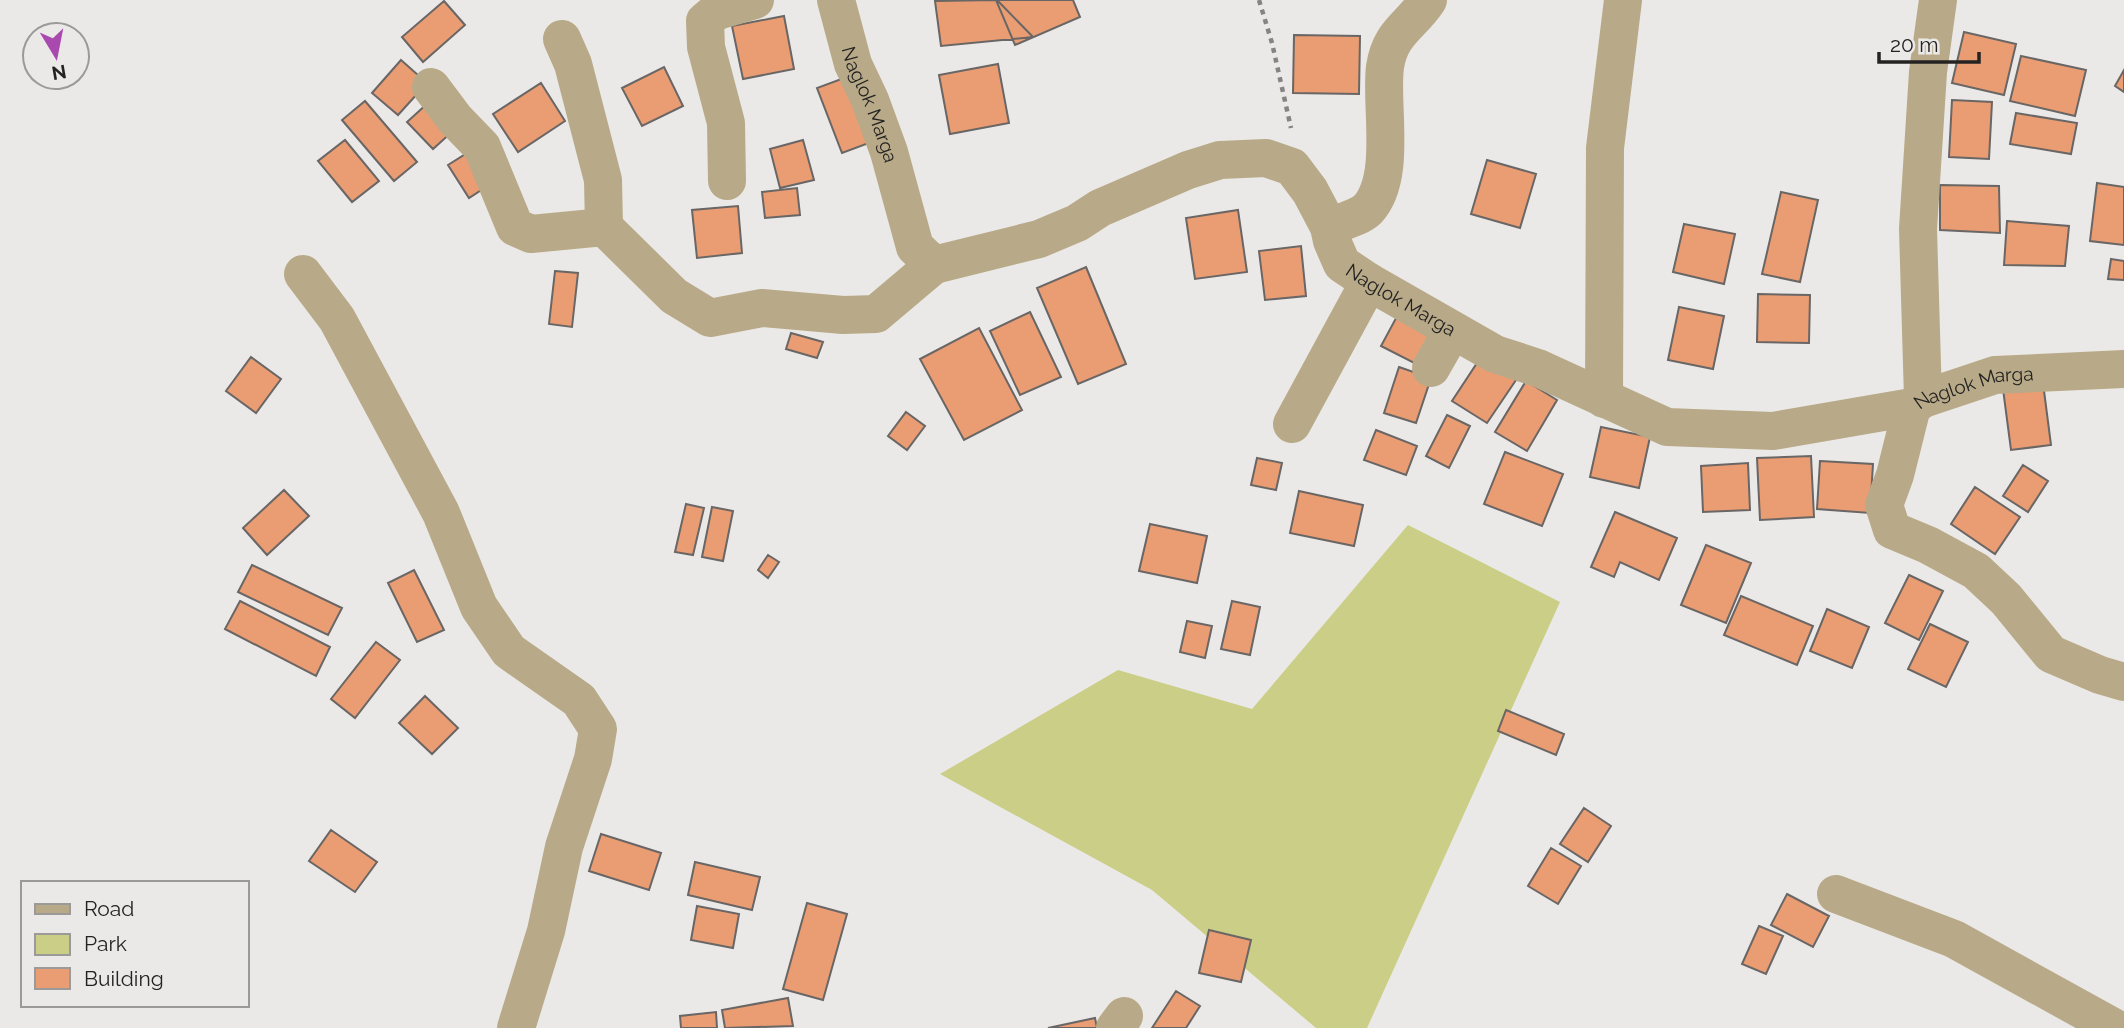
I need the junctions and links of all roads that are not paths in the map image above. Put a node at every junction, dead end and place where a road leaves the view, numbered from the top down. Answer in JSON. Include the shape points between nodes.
{"nodes":[{"id":1,"x":755,"y":0,"type":"edge"},
{"id":2,"x":836,"y":0,"type":"edge"},
{"id":3,"x":1428,"y":0,"type":"edge"},
{"id":4,"x":1623,"y":0,"type":"edge"},
{"id":5,"x":1938,"y":0,"type":"edge"},
{"id":6,"x":562,"y":39,"type":"dead end"},
{"id":7,"x":431,"y":87,"type":"dead end"},
{"id":8,"x":727,"y":181,"type":"dead end"},
{"id":9,"x":604,"y":227,"type":"junction"},
{"id":10,"x":1329,"y":227,"type":"junction"},
{"id":11,"x":934,"y":265,"type":"junction"},
{"id":12,"x":303,"y":274,"type":"dead end"},
{"id":13,"x":1369,"y":282,"type":"junction"},
{"id":14,"x":1452,"y":331,"type":"junction"},
{"id":15,"x":1431,"y":368,"type":"dead end"},
{"id":16,"x":2124,"y":369,"type":"edge"},
{"id":17,"x":1604,"y":399,"type":"junction"},
{"id":18,"x":1918,"y":403,"type":"junction"},
{"id":19,"x":1292,"y":424,"type":"dead end"},
{"id":20,"x":2124,"y":682,"type":"edge"},
{"id":21,"x":1836,"y":894,"type":"dead end"},
{"id":22,"x":516,"y":1028,"type":"edge"},
{"id":23,"x":2115,"y":1028,"type":"edge"}],
"edges":[{"from":1,"to":8,"type":"street","via":[[717,11],[705,21],[706,47],[726,123]]},
{"from":2,"to":11,"type":"street","name":"Naglok Marga","via":[[853,64],[889,152],[915,247]]},
{"from":3,"to":10,"type":"street","via":[[1394,37],[1385,66],[1380,192],[1366,211]]},
{"from":4,"to":17,"type":"street","via":[[1605,148]]},
{"from":5,"to":18,"type":"street","via":[[1928,72],[1918,229]]},
{"from":6,"to":9,"type":"street","via":[[573,64],[603,180]]},
{"from":7,"to":9,"type":"street","via":[[482,147],[515,226],[531,234]]},
{"from":9,"to":11,"type":"street","via":[[674,296],[710,318],[762,308],[876,314]]},
{"from":10,"to":11,"type":"street","name":"Naglok Marga","via":[[1292,167],[1266,158],[1220,160],[1100,208],[1039,239]]},
{"from":10,"to":13,"type":"street","name":"Naglok Marga","via":[[1342,264]]},
{"from":12,"to":22,"type":"street","via":[[337,319],[440,513],[479,607],[509,651],[579,700],[598,729]]},
{"from":13,"to":14,"type":"street","name":"Naglok Marga"},
{"from":13,"to":19,"type":"street"},
{"from":14,"to":15,"type":"street"},
{"from":14,"to":17,"type":"street","name":"Naglok Marga"},
{"from":16,"to":18,"type":"street","name":"Naglok Marga","via":[[1995,375]]},
{"from":17,"to":18,"type":"street","name":"Naglok Marga","via":[[1667,427],[1773,431]]},
{"from":18,"to":20,"type":"street","via":[[1884,505],[1892,530],[1976,571],[2051,654]]},
{"from":21,"to":23,"type":"street","via":[[1954,939]]}]}
